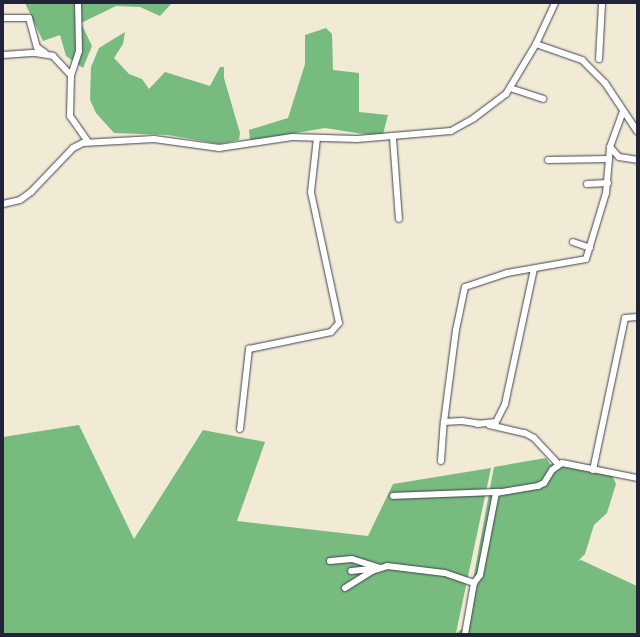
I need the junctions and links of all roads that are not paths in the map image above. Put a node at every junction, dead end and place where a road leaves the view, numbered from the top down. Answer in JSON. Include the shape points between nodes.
{"nodes":[{"id":1,"x":78,"y":3,"type":"edge"},
{"id":2,"x":555,"y":3,"type":"edge"},
{"id":3,"x":602,"y":3,"type":"edge"},
{"id":4,"x":3,"y":18,"type":"edge"},
{"id":5,"x":536,"y":44,"type":"junction"},
{"id":6,"x":46,"y":54,"type":"junction"},
{"id":7,"x":3,"y":55,"type":"edge"},
{"id":8,"x":599,"y":59,"type":"dead end"},
{"id":9,"x":71,"y":75,"type":"junction"},
{"id":10,"x":510,"y":88,"type":"junction"},
{"id":11,"x":543,"y":99,"type":"dead end"},
{"id":12,"x":624,"y":112,"type":"junction"},
{"id":13,"x":637,"y":131,"type":"edge"},
{"id":14,"x":317,"y":138,"type":"junction"},
{"id":15,"x":393,"y":138,"type":"junction"},
{"id":16,"x":88,"y":142,"type":"junction"},
{"id":17,"x":610,"y":147,"type":"junction"},
{"id":18,"x":609,"y":159,"type":"junction"},
{"id":19,"x":548,"y":160,"type":"dead end"},
{"id":20,"x":637,"y":160,"type":"edge"},
{"id":21,"x":608,"y":183,"type":"junction"},
{"id":22,"x":587,"y":184,"type":"dead end"},
{"id":23,"x":3,"y":204,"type":"edge"},
{"id":24,"x":399,"y":218,"type":"dead end"},
{"id":25,"x":573,"y":242,"type":"dead end"},
{"id":26,"x":590,"y":248,"type":"junction"},
{"id":27,"x":534,"y":269,"type":"junction"},
{"id":28,"x":637,"y":317,"type":"edge"},
{"id":29,"x":444,"y":422,"type":"junction"},
{"id":30,"x":477,"y":424,"type":"junction"},
{"id":31,"x":240,"y":429,"type":"dead end"},
{"id":32,"x":441,"y":461,"type":"dead end"},
{"id":33,"x":558,"y":464,"type":"junction"},
{"id":34,"x":593,"y":470,"type":"junction"},
{"id":35,"x":637,"y":478,"type":"edge"},
{"id":36,"x":499,"y":492,"type":"junction"},
{"id":37,"x":394,"y":496,"type":"dead end"},
{"id":38,"x":330,"y":561,"type":"dead end"},
{"id":39,"x":380,"y":568,"type":"junction"},
{"id":40,"x":351,"y":571,"type":"dead end"},
{"id":41,"x":474,"y":583,"type":"junction"},
{"id":42,"x":345,"y":588,"type":"dead end"},
{"id":43,"x":465,"y":634,"type":"edge"}],
"edges":[{"from":1,"to":9,"type":"street","via":[[79,51]]},
{"from":2,"to":5,"type":"street"},
{"from":3,"to":8,"type":"street"},
{"from":4,"to":6,"type":"street","via":[[29,18],[37,47]]},
{"from":5,"to":10,"type":"street"},
{"from":5,"to":12,"type":"street","via":[[580,58],[605,83]]},
{"from":6,"to":7,"type":"street"},
{"from":6,"to":9,"type":"street","via":[[64,65]]},
{"from":9,"to":16,"type":"street","via":[[70,116]]},
{"from":10,"to":11,"type":"street"},
{"from":10,"to":15,"type":"street","via":[[492,106],[451,131]]},
{"from":12,"to":13,"type":"street"},
{"from":12,"to":17,"type":"street"},
{"from":14,"to":15,"type":"street"},
{"from":14,"to":16,"type":"street","via":[[292,137],[219,148],[154,140]]},
{"from":14,"to":31,"type":"street","via":[[311,192],[339,323],[331,332],[249,348]]},
{"from":15,"to":24,"type":"street"},
{"from":16,"to":23,"type":"street","via":[[72,148],[31,192],[20,200]]},
{"from":17,"to":18,"type":"street"},
{"from":17,"to":20,"type":"street","via":[[619,157]]},
{"from":18,"to":19,"type":"street"},
{"from":18,"to":21,"type":"street"},
{"from":21,"to":22,"type":"street"},
{"from":21,"to":26,"type":"street"},
{"from":25,"to":26,"type":"street"},
{"from":26,"to":27,"type":"street","via":[[582,261]]},
{"from":27,"to":29,"type":"street","via":[[507,273],[465,287],[456,330]]},
{"from":27,"to":30,"type":"street","via":[[506,404],[496,422]]},
{"from":28,"to":34,"type":"street","via":[[625,318]]},
{"from":29,"to":30,"type":"street","via":[[462,421]]},
{"from":29,"to":32,"type":"street"},
{"from":30,"to":33,"type":"street","via":[[525,433],[534,438]]},
{"from":33,"to":34,"type":"street"},
{"from":33,"to":36,"type":"street","via":[[544,483],[538,486]]},
{"from":34,"to":35,"type":"street"},
{"from":36,"to":37,"type":"street"},
{"from":36,"to":41,"type":"street","via":[[493,500],[480,575]]},
{"from":38,"to":39,"type":"street","via":[[352,559]]},
{"from":39,"to":40,"type":"street"},
{"from":39,"to":41,"type":"street","via":[[397,567],[445,573]]},
{"from":39,"to":42,"type":"street"},
{"from":41,"to":43,"type":"street"}]}
